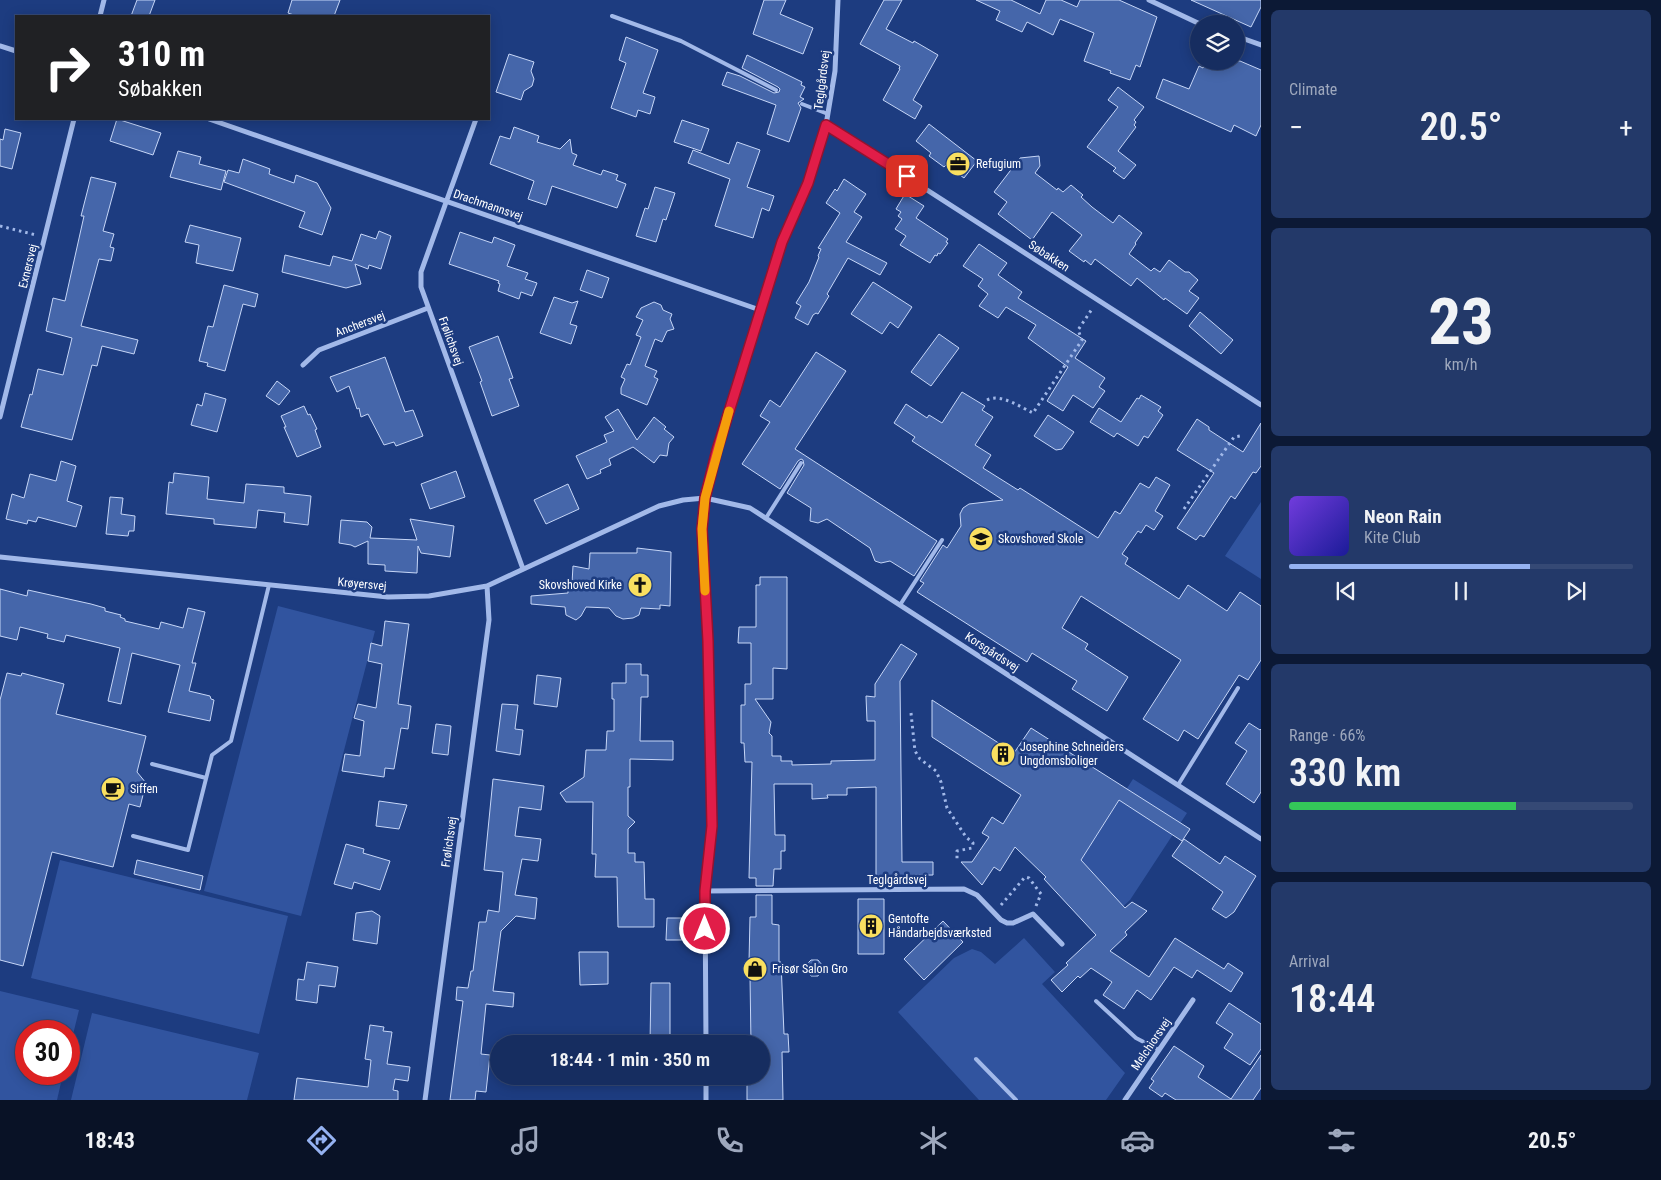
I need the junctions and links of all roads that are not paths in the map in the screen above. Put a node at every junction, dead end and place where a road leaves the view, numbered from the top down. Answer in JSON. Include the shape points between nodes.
{"nodes":[{"id":1,"x":104,"y":0,"type":"edge"},
{"id":2,"x":838,"y":0,"type":"edge"},
{"id":3,"x":1149,"y":0,"type":"edge"},
{"id":4,"x":100,"y":15,"type":"edge"},
{"id":5,"x":612,"y":16,"type":"dead end"},
{"id":6,"x":1190,"y":19,"type":"edge"},
{"id":7,"x":1245,"y":39,"type":"edge"},
{"id":8,"x":1261,"y":45,"type":"edge"},
{"id":9,"x":0,"y":46,"type":"edge"},
{"id":10,"x":15,"y":52,"type":"edge"},
{"id":11,"x":776,"y":90,"type":"dead end"},
{"id":12,"x":802,"y":104,"type":"dead end"},
{"id":13,"x":828,"y":114,"type":"junction"},
{"id":14,"x":74,"y":120,"type":"edge"},
{"id":15,"x":212,"y":120,"type":"edge"},
{"id":16,"x":476,"y":120,"type":"edge"},
{"id":17,"x":826,"y":125,"type":"junction"},
{"id":18,"x":447,"y":201,"type":"junction"},
{"id":19,"x":428,"y":308,"type":"junction"},
{"id":20,"x":760,"y":310,"type":"junction"},
{"id":21,"x":303,"y":365,"type":"dead end"},
{"id":22,"x":1261,"y":405,"type":"edge"},
{"id":23,"x":0,"y":417,"type":"edge"},
{"id":24,"x":801,"y":463,"type":"dead end"},
{"id":25,"x":705,"y":498,"type":"junction"},
{"id":26,"x":766,"y":518,"type":"junction"},
{"id":27,"x":942,"y":540,"type":"dead end"},
{"id":28,"x":0,"y":557,"type":"edge"},
{"id":29,"x":523,"y":569,"type":"junction"},
{"id":30,"x":269,"y":585,"type":"junction"},
{"id":31,"x":487,"y":586,"type":"junction"},
{"id":32,"x":900,"y":605,"type":"junction"},
{"id":33,"x":1238,"y":688,"type":"dead end"},
{"id":34,"x":152,"y":764,"type":"dead end"},
{"id":35,"x":206,"y":778,"type":"junction"},
{"id":36,"x":1178,"y":785,"type":"junction"},
{"id":37,"x":133,"y":836,"type":"dead end"},
{"id":38,"x":1261,"y":839,"type":"edge"},
{"id":39,"x":705,"y":891,"type":"junction"},
{"id":40,"x":1062,"y":944,"type":"dead end"},
{"id":41,"x":1193,"y":1000,"type":"dead end"},
{"id":42,"x":1096,"y":1001,"type":"dead end"},
{"id":43,"x":706,"y":1035,"type":"edge"},
{"id":44,"x":1159,"y":1050,"type":"junction"},
{"id":45,"x":976,"y":1059,"type":"dead end"},
{"id":46,"x":706,"y":1085,"type":"edge"},
{"id":47,"x":425,"y":1100,"type":"edge"},
{"id":48,"x":706,"y":1100,"type":"edge"},
{"id":49,"x":1016,"y":1100,"type":"edge"},
{"id":50,"x":1125,"y":1100,"type":"edge"}],
"edges":[{"from":1,"to":4,"type":"street"},
{"from":2,"to":13,"type":"street","name":"Teglgårdsvej","via":[[835,71]]},
{"from":3,"to":6,"type":"street"},
{"from":5,"to":11,"type":"lane","via":[[681,41]]},
{"from":7,"to":8,"type":"street"},
{"from":9,"to":10,"type":"street"},
{"from":12,"to":13,"type":"lane"},
{"from":13,"to":17,"type":"street","name":"Teglgårdsvej"},
{"from":14,"to":23,"type":"street","name":"Exnersvej"},
{"from":15,"to":18,"type":"street","name":"Drachmannsvej"},
{"from":16,"to":18,"type":"street","name":"Frølichsvej"},
{"from":17,"to":20,"type":"street","name":"Teglgårdsvej","via":[[808,183],[782,242]]},
{"from":17,"to":22,"type":"street","name":"Søbakken"},
{"from":18,"to":19,"type":"street","name":"Frølichsvej","via":[[421,272],[421,287]]},
{"from":18,"to":20,"type":"street","name":"Drachmannsvej"},
{"from":19,"to":21,"type":"street","name":"Anchersvej","via":[[320,350]]},
{"from":19,"to":29,"type":"street","name":"Frølichsvej"},
{"from":20,"to":25,"type":"street","name":"Teglgårdsvej"},
{"from":24,"to":26,"type":"lane"},
{"from":25,"to":26,"type":"street","name":"Korsgårdsvej","via":[[750,508]]},
{"from":25,"to":29,"type":"street","name":"Krøyersvej","via":[[659,506]]},
{"from":25,"to":39,"type":"street","name":"Teglgårdsvej","via":[[702,529],[712,826]]},
{"from":26,"to":32,"type":"street","name":"Korsgårdsvej"},
{"from":27,"to":32,"type":"lane"},
{"from":28,"to":30,"type":"street","name":"Krøyersvej"},
{"from":29,"to":31,"type":"street","name":"Krøyersvej"},
{"from":30,"to":31,"type":"street","name":"Krøyersvej","via":[[388,597],[429,596]]},
{"from":30,"to":35,"type":"lane","via":[[231,741],[212,755]]},
{"from":31,"to":47,"type":"street","name":"Frølichsvej","via":[[489,620]]},
{"from":32,"to":36,"type":"street","name":"Korsgårdsvej"},
{"from":33,"to":36,"type":"lane"},
{"from":34,"to":35,"type":"lane"},
{"from":35,"to":37,"type":"lane","via":[[188,850]]},
{"from":36,"to":38,"type":"street","name":"Korsgårdsvej"},
{"from":39,"to":40,"type":"street","name":"Teglgårdsvej","via":[[964,889],[977,895],[1006,923],[1033,914]]},
{"from":39,"to":43,"type":"street","name":"Teglgårdsvej"},
{"from":41,"to":44,"type":"street","name":"Melchiorsvej"},
{"from":42,"to":44,"type":"lane","via":[[1136,1038]]},
{"from":44,"to":50,"type":"street","name":"Melchiorsvej"},
{"from":45,"to":49,"type":"lane"},
{"from":46,"to":48,"type":"street"}]}
